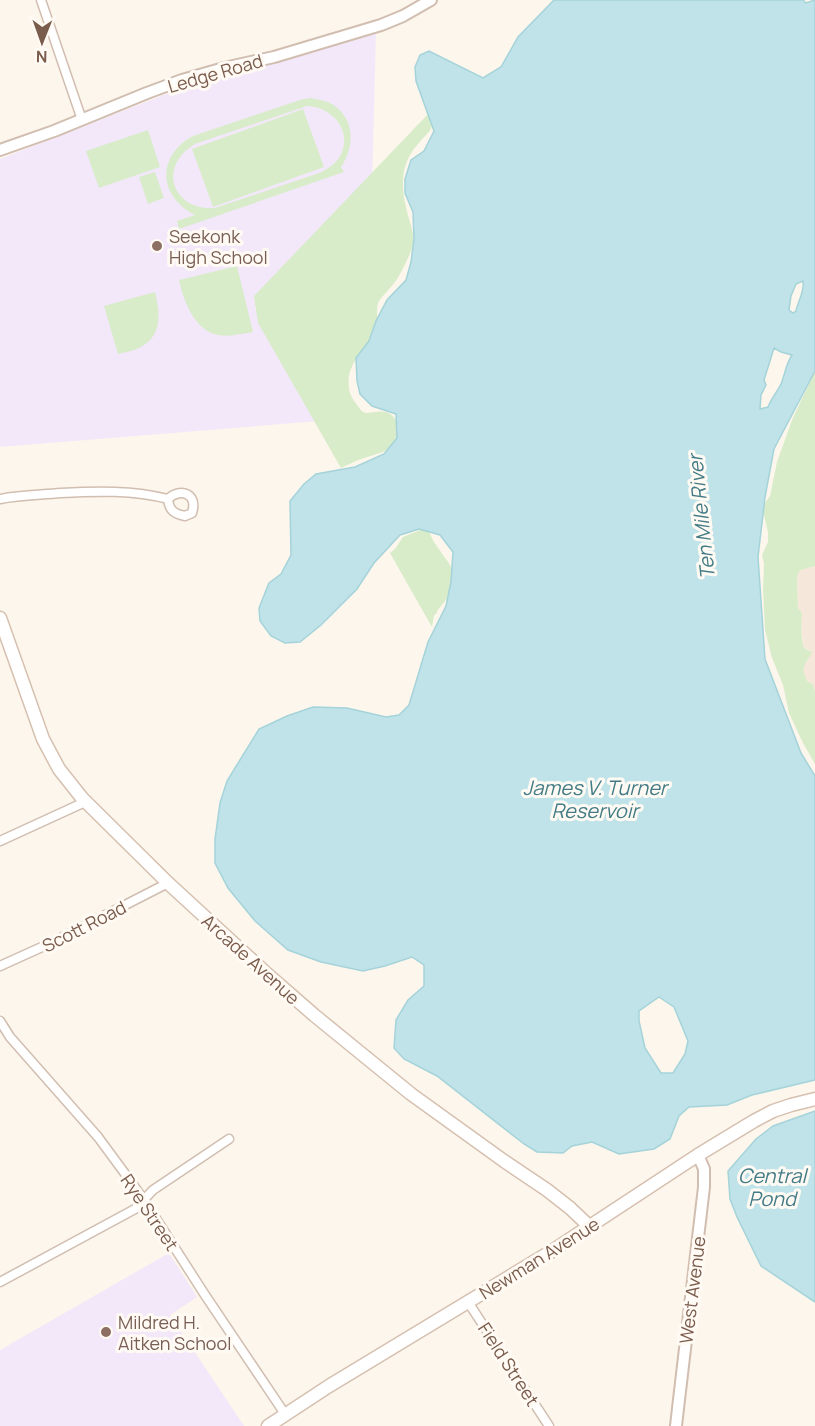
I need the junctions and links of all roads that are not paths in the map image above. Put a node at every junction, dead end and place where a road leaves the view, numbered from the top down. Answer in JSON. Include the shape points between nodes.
{"nodes":[{"id":1,"x":41,"y":0,"type":"edge"},
{"id":2,"x":431,"y":0,"type":"edge"},
{"id":3,"x":82,"y":120,"type":"junction"},
{"id":4,"x":0,"y":150,"type":"edge"},
{"id":5,"x":0,"y":499,"type":"edge"},
{"id":6,"x":168,"y":499,"type":"dead end"},
{"id":7,"x":0,"y":618,"type":"edge"},
{"id":8,"x":86,"y":802,"type":"junction"},
{"id":9,"x":0,"y":841,"type":"edge"},
{"id":10,"x":168,"y":883,"type":"junction"},
{"id":11,"x":0,"y":966,"type":"edge"},
{"id":12,"x":0,"y":1021,"type":"edge"},
{"id":13,"x":815,"y":1099,"type":"edge"},
{"id":14,"x":229,"y":1139,"type":"dead end"},
{"id":15,"x":698,"y":1155,"type":"junction"},
{"id":16,"x":144,"y":1200,"type":"junction"},
{"id":17,"x":590,"y":1227,"type":"junction"},
{"id":18,"x":0,"y":1282,"type":"edge"},
{"id":19,"x":468,"y":1302,"type":"junction"},
{"id":20,"x":285,"y":1414,"type":"junction"},
{"id":21,"x":268,"y":1426,"type":"edge"},
{"id":22,"x":549,"y":1426,"type":"edge"},
{"id":23,"x":676,"y":1426,"type":"edge"}],
"edges":[{"from":1,"to":3,"type":"street"},
{"from":2,"to":3,"type":"street","name":"Ledge Road","via":[[381,25],[182,80]]},
{"from":3,"to":4,"type":"street","name":"Ledge Road"},
{"from":5,"to":6,"type":"street","via":[[130,492]]},
{"from":7,"to":8,"type":"main road","name":"Arcade Avenue","via":[[43,739],[59,769]]},
{"from":8,"to":9,"type":"street"},
{"from":8,"to":10,"type":"main road","name":"Arcade Avenue"},
{"from":10,"to":11,"type":"street","name":"Scott Road"},
{"from":10,"to":17,"type":"main road","name":"Arcade Avenue","via":[[267,975],[356,1050],[570,1208]]},
{"from":12,"to":16,"type":"street","name":"Rye Street","via":[[98,1137]]},
{"from":13,"to":15,"type":"main road","name":"Newman Avenue","via":[[772,1111]]},
{"from":14,"to":16,"type":"street"},
{"from":15,"to":17,"type":"main road","name":"Newman Avenue"},
{"from":15,"to":23,"type":"street","name":"West Avenue","via":[[704,1180]]},
{"from":16,"to":18,"type":"street","via":[[135,1209]]},
{"from":16,"to":20,"type":"street","name":"Rye Street"},
{"from":17,"to":19,"type":"main road","name":"Newman Avenue"},
{"from":19,"to":20,"type":"main road","name":"Newman Avenue"},
{"from":19,"to":22,"type":"street","name":"Field Street"},
{"from":20,"to":21,"type":"main road","name":"Newman Avenue"}]}
